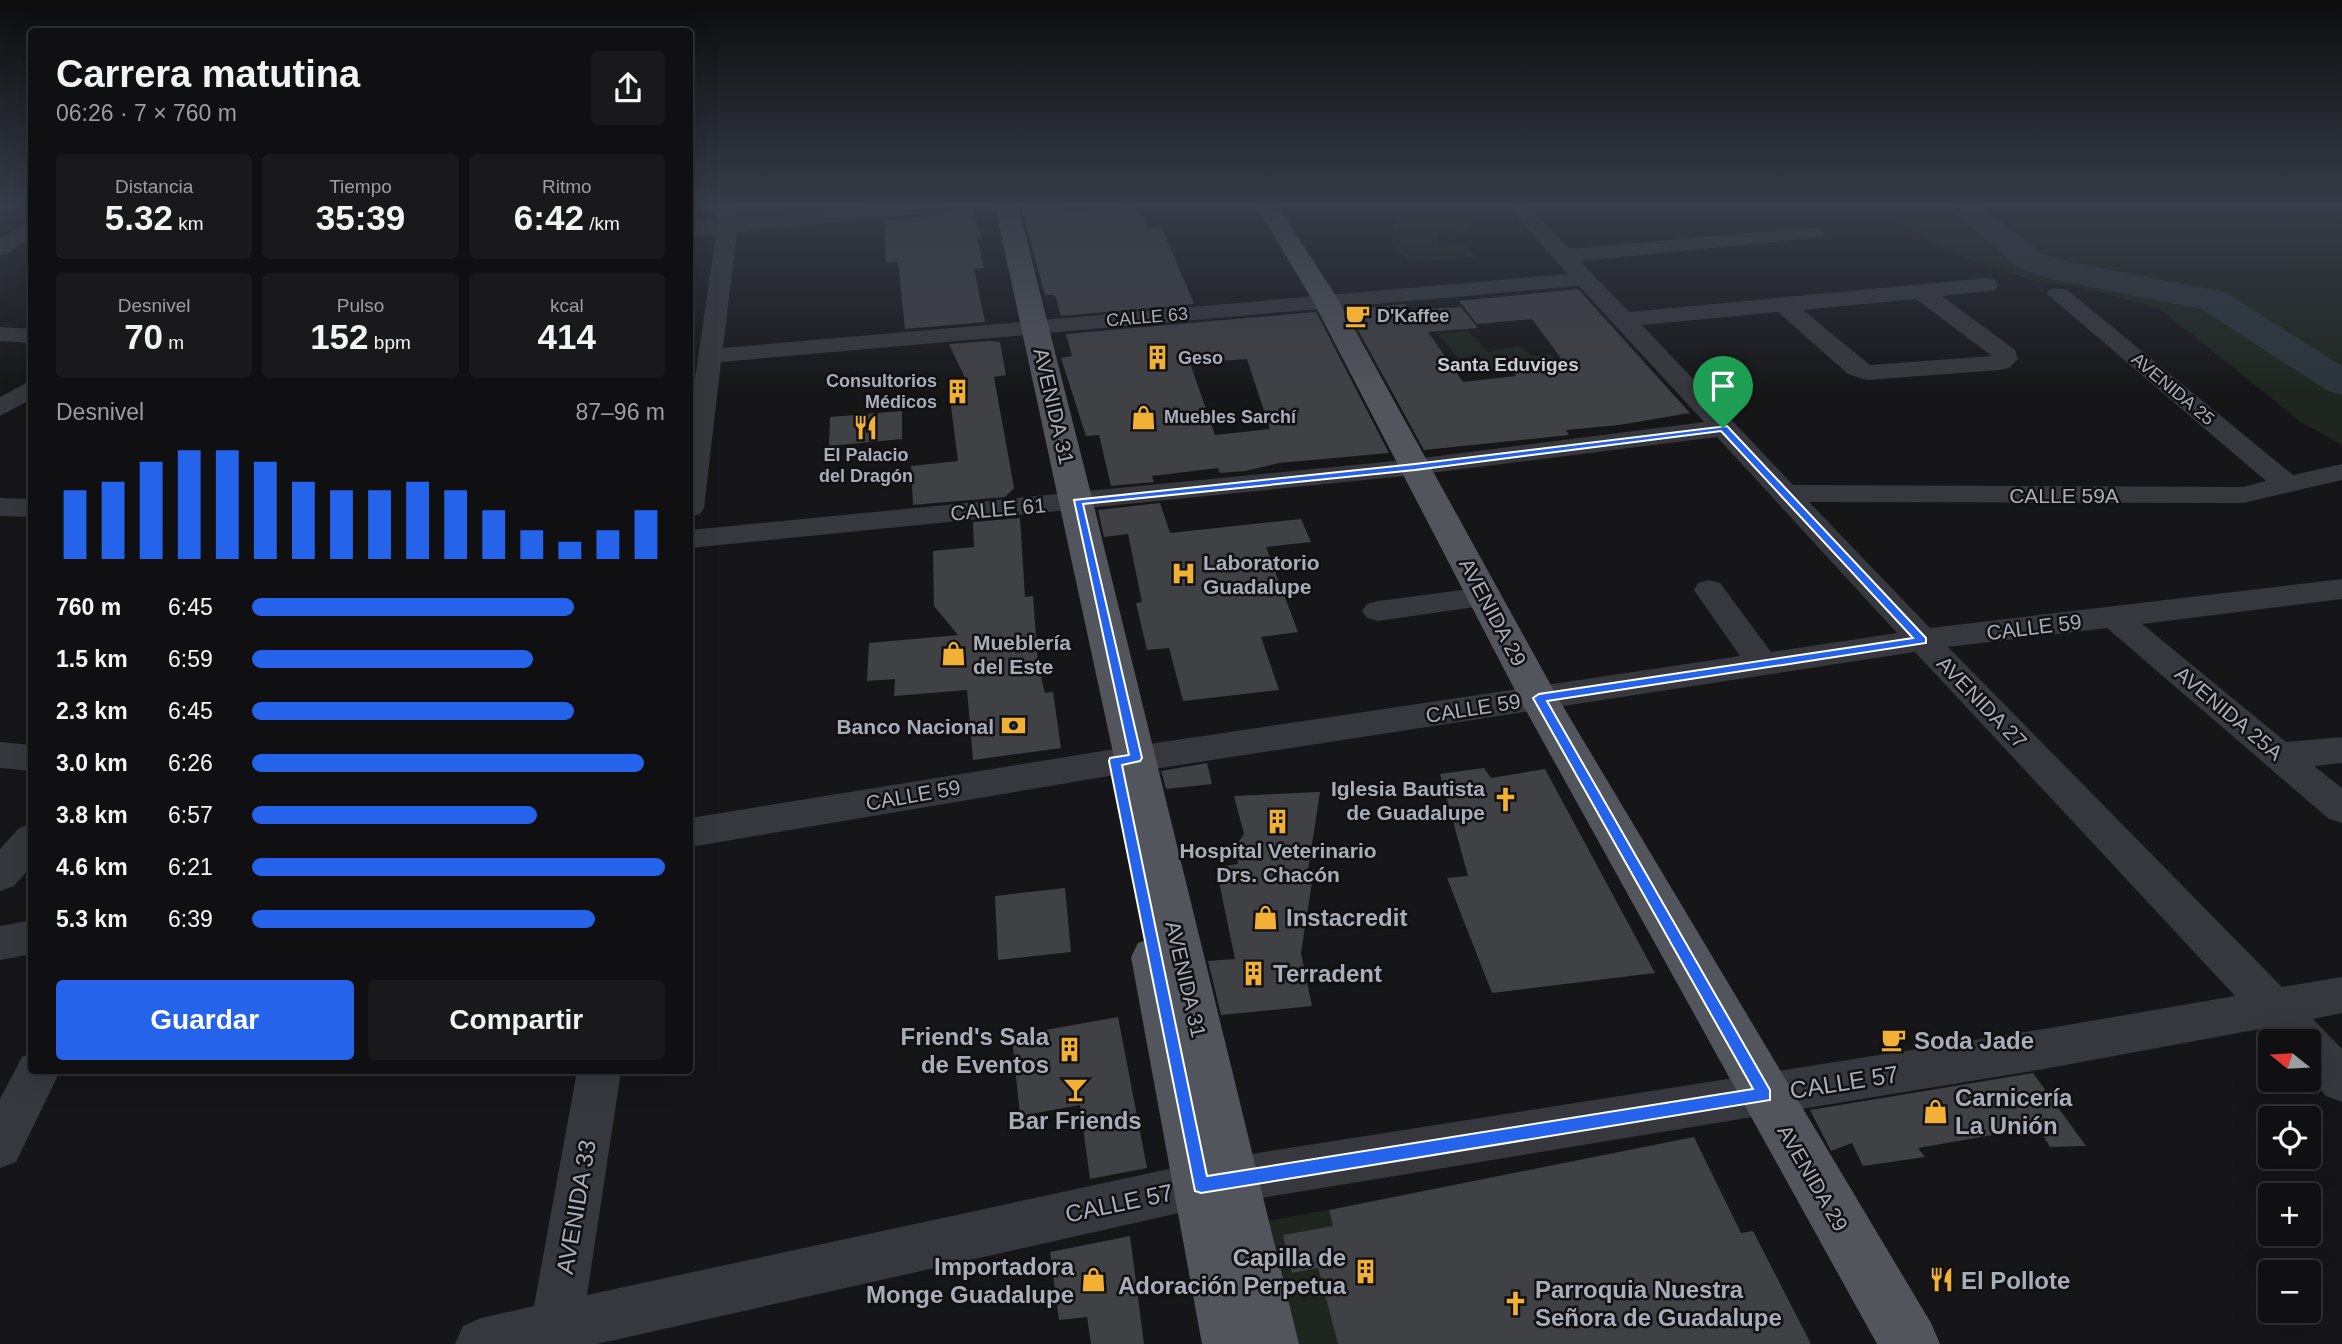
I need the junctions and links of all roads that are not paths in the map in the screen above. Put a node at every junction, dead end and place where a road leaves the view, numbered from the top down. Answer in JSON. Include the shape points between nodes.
{"nodes":[{"id":1,"x":715,"y":269,"type":"edge"},
{"id":2,"x":1011,"y":269,"type":"edge"},
{"id":3,"x":1017,"y":269,"type":"edge"},
{"id":4,"x":1306,"y":269,"type":"edge"},
{"id":5,"x":1573,"y":269,"type":"edge"},
{"id":6,"x":1583,"y":279,"type":"junction"},
{"id":7,"x":1987,"y":285,"type":"dead end"},
{"id":8,"x":1922,"y":292,"type":"junction"},
{"id":9,"x":2058,"y":294,"type":"dead end"},
{"id":10,"x":1326,"y":301,"type":"junction"},
{"id":11,"x":1785,"y":306,"type":"junction"},
{"id":12,"x":1623,"y":320,"type":"junction"},
{"id":13,"x":702,"y":323,"type":"edge"},
{"id":14,"x":1027,"y":328,"type":"junction"},
{"id":15,"x":0,"y":334,"type":"edge"},
{"id":16,"x":28,"y":336,"type":"edge"},
{"id":17,"x":710,"y":356,"type":"junction"},
{"id":18,"x":28,"y":390,"type":"edge"},
{"id":19,"x":0,"y":408,"type":"edge"},
{"id":20,"x":28,"y":409,"type":"edge"},
{"id":21,"x":1723,"y":428,"type":"junction"},
{"id":22,"x":693,"y":445,"type":"edge"},
{"id":23,"x":1415,"y":467,"type":"junction"},
{"id":24,"x":2342,"y":472,"type":"edge"},
{"id":25,"x":2288,"y":485,"type":"junction"},
{"id":26,"x":1784,"y":493,"type":"junction"},
{"id":27,"x":1065,"y":503,"type":"junction"},
{"id":28,"x":0,"y":507,"type":"edge"},
{"id":29,"x":28,"y":508,"type":"edge"},
{"id":30,"x":693,"y":538,"type":"edge"},
{"id":31,"x":2342,"y":589,"type":"edge"},
{"id":32,"x":1709,"y":590,"type":"dead end"},
{"id":33,"x":1485,"y":597,"type":"junction"},
{"id":34,"x":1378,"y":611,"type":"dead end"},
{"id":35,"x":2115,"y":618,"type":"junction"},
{"id":36,"x":1922,"y":640,"type":"junction"},
{"id":37,"x":1763,"y":664,"type":"junction"},
{"id":38,"x":1539,"y":698,"type":"junction"},
{"id":39,"x":2342,"y":750,"type":"edge"},
{"id":40,"x":0,"y":755,"type":"edge"},
{"id":41,"x":2280,"y":755,"type":"junction"},
{"id":42,"x":28,"y":758,"type":"edge"},
{"id":43,"x":1125,"y":760,"type":"junction"},
{"id":44,"x":2342,"y":809,"type":"edge"},
{"id":45,"x":693,"y":832,"type":"edge"},
{"id":46,"x":28,"y":843,"type":"edge"},
{"id":47,"x":0,"y":875,"type":"edge"},
{"id":48,"x":28,"y":938,"type":"edge"},
{"id":49,"x":0,"y":943,"type":"edge"},
{"id":50,"x":2342,"y":995,"type":"edge"},
{"id":51,"x":2277,"y":1009,"type":"junction"},
{"id":52,"x":2295,"y":1029,"type":"edge"},
{"id":53,"x":2321,"y":1058,"type":"edge"},
{"id":54,"x":36,"y":1074,"type":"edge"},
{"id":55,"x":598,"y":1074,"type":"edge"},
{"id":56,"x":2342,"y":1081,"type":"edge"},
{"id":57,"x":1765,"y":1095,"type":"junction"},
{"id":58,"x":0,"y":1146,"type":"edge"},
{"id":59,"x":1217,"y":1183,"type":"junction"},
{"id":60,"x":554,"y":1336,"type":"edge"},
{"id":61,"x":481,"y":1344,"type":"edge"},
{"id":62,"x":1232,"y":1344,"type":"edge"},
{"id":63,"x":1269,"y":1344,"type":"edge"},
{"id":64,"x":1910,"y":1344,"type":"edge"}],
"edges":[{"from":1,"to":13,"type":"street"},
{"from":2,"to":14,"type":"main road","name":"AVENIDA 31"},
{"from":3,"to":14,"type":"main road","name":"AVENIDA 31"},
{"from":4,"to":10,"type":"main road","name":"AVENIDA 29"},
{"from":5,"to":6,"type":"street","name":"AVENIDA 27"},
{"from":6,"to":10,"type":"street","name":"CALLE 63"},
{"from":6,"to":12,"type":"street","name":"AVENIDA 27"},
{"from":7,"to":8,"type":"street"},
{"from":8,"to":11,"type":"street"},
{"from":8,"to":11,"type":"street","via":[[2006,355],[2000,363],[1878,374],[1857,369]]},
{"from":9,"to":25,"type":"street","name":"AVENIDA 25"},
{"from":10,"to":14,"type":"street","name":"CALLE 63"},
{"from":10,"to":23,"type":"main road","name":"AVENIDA 29"},
{"from":11,"to":12,"type":"street"},
{"from":12,"to":21,"type":"street","name":"AVENIDA 27"},
{"from":13,"to":17,"type":"street"},
{"from":14,"to":17,"type":"street","name":"CALLE 63"},
{"from":14,"to":27,"type":"main road","name":"AVENIDA 31"},
{"from":15,"to":16,"type":"street"},
{"from":17,"to":22,"type":"street"},
{"from":18,"to":19,"type":"street"},
{"from":19,"to":20,"type":"street"},
{"from":21,"to":23,"type":"street","name":"CALLE 61"},
{"from":21,"to":26,"type":"street","name":"AVENIDA 27"},
{"from":23,"to":27,"type":"street","name":"CALLE 61"},
{"from":23,"to":33,"type":"main road","name":"AVENIDA 29"},
{"from":24,"to":25,"type":"street","name":"CALLE 59A"},
{"from":25,"to":26,"type":"street","name":"CALLE 59A","via":[[2242,495]]},
{"from":26,"to":36,"type":"street","name":"AVENIDA 27"},
{"from":27,"to":30,"type":"street","name":"CALLE 61"},
{"from":27,"to":43,"type":"main road","name":"AVENIDA 31"},
{"from":28,"to":29,"type":"street"},
{"from":31,"to":35,"type":"street","name":"CALLE 59"},
{"from":32,"to":37,"type":"street"},
{"from":33,"to":34,"type":"street"},
{"from":33,"to":38,"type":"main road","name":"AVENIDA 29"},
{"from":35,"to":36,"type":"street","name":"CALLE 59"},
{"from":35,"to":41,"type":"street","name":"AVENIDA 25A"},
{"from":36,"to":37,"type":"street","name":"CALLE 59"},
{"from":36,"to":51,"type":"street","name":"AVENIDA 27"},
{"from":37,"to":38,"type":"street","name":"CALLE 59"},
{"from":38,"to":43,"type":"street","name":"CALLE 59"},
{"from":38,"to":57,"type":"main road","name":"AVENIDA 29"},
{"from":39,"to":41,"type":"street"},
{"from":40,"to":42,"type":"street"},
{"from":41,"to":44,"type":"street","name":"AVENIDA 25A"},
{"from":43,"to":45,"type":"street","name":"CALLE 59"},
{"from":43,"to":59,"type":"main road","name":"AVENIDA 31"},
{"from":46,"to":47,"type":"street"},
{"from":48,"to":49,"type":"street"},
{"from":50,"to":51,"type":"street","name":"CALLE 57"},
{"from":51,"to":52,"type":"street","name":"AVENIDA 27"},
{"from":51,"to":57,"type":"street","name":"CALLE 57"},
{"from":53,"to":56,"type":"street","name":"AVENIDA 27"},
{"from":54,"to":58,"type":"street"},
{"from":55,"to":60,"type":"street","name":"AVENIDA 33"},
{"from":57,"to":59,"type":"street","name":"CALLE 57"},
{"from":57,"to":64,"type":"main road","name":"AVENIDA 29"},
{"from":59,"to":60,"type":"street","name":"CALLE 57"},
{"from":59,"to":62,"type":"main road","name":"AVENIDA 31"},
{"from":59,"to":63,"type":"main road","name":"AVENIDA 31"},
{"from":60,"to":61,"type":"street","name":"CALLE 57"}]}
